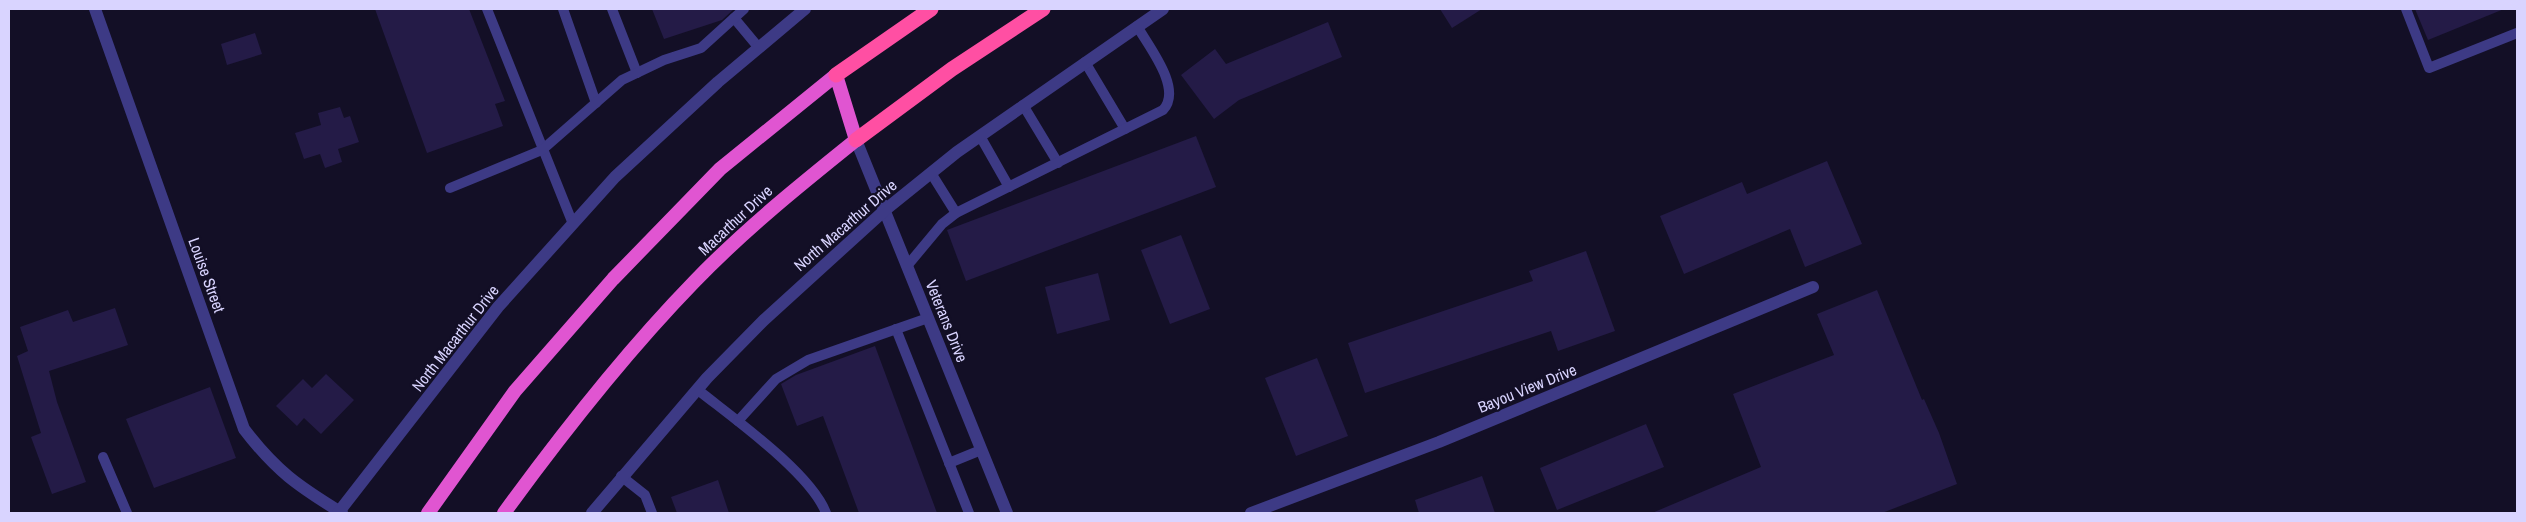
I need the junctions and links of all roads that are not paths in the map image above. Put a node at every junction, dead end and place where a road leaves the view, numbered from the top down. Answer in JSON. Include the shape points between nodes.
{"nodes":[{"id":1,"x":95,"y":9,"type":"edge"},
{"id":2,"x":487,"y":9,"type":"edge"},
{"id":3,"x":562,"y":9,"type":"edge"},
{"id":4,"x":612,"y":9,"type":"edge"},
{"id":5,"x":744,"y":9,"type":"edge"},
{"id":6,"x":805,"y":9,"type":"edge"},
{"id":7,"x":930,"y":9,"type":"edge"},
{"id":8,"x":1043,"y":9,"type":"edge"},
{"id":9,"x":1163,"y":9,"type":"edge"},
{"id":10,"x":2406,"y":9,"type":"edge"},
{"id":11,"x":734,"y":18,"type":"junction"},
{"id":12,"x":1138,"y":26,"type":"junction"},
{"id":13,"x":2517,"y":33,"type":"edge"},
{"id":14,"x":759,"y":48,"type":"junction"},
{"id":15,"x":1085,"y":62,"type":"junction"},
{"id":16,"x":637,"y":73,"type":"junction"},
{"id":17,"x":836,"y":75,"type":"junction"},
{"id":18,"x":596,"y":103,"type":"junction"},
{"id":19,"x":1023,"y":105,"type":"junction"},
{"id":20,"x":1125,"y":129,"type":"junction"},
{"id":21,"x":980,"y":136,"type":"junction"},
{"id":22,"x":856,"y":140,"type":"junction"},
{"id":23,"x":542,"y":150,"type":"junction"},
{"id":24,"x":1058,"y":163,"type":"junction"},
{"id":25,"x":931,"y":173,"type":"junction"},
{"id":26,"x":1009,"y":187,"type":"junction"},
{"id":27,"x":450,"y":188,"type":"dead end"},
{"id":28,"x":885,"y":210,"type":"junction"},
{"id":29,"x":956,"y":213,"type":"junction"},
{"id":30,"x":573,"y":224,"type":"junction"},
{"id":31,"x":908,"y":266,"type":"junction"},
{"id":32,"x":1814,"y":287,"type":"dead end"},
{"id":33,"x":928,"y":318,"type":"junction"},
{"id":34,"x":896,"y":329,"type":"junction"},
{"id":35,"x":698,"y":390,"type":"junction"},
{"id":36,"x":738,"y":421,"type":"junction"},
{"id":37,"x":981,"y":450,"type":"junction"},
{"id":38,"x":103,"y":457,"type":"dead end"},
{"id":39,"x":949,"y":463,"type":"junction"},
{"id":40,"x":621,"y":476,"type":"junction"},
{"id":41,"x":127,"y":513,"type":"edge"},
{"id":42,"x":340,"y":513,"type":"edge"},
{"id":43,"x":428,"y":513,"type":"edge"},
{"id":44,"x":504,"y":513,"type":"edge"},
{"id":45,"x":592,"y":513,"type":"edge"},
{"id":46,"x":652,"y":513,"type":"edge"},
{"id":47,"x":826,"y":513,"type":"edge"},
{"id":48,"x":969,"y":513,"type":"edge"},
{"id":49,"x":1007,"y":513,"type":"edge"},
{"id":50,"x":1251,"y":513,"type":"edge"}],
"edges":[{"from":1,"to":42,"type":"street","name":"Louise Street","via":[[244,429],[278,470]]},
{"from":2,"to":23,"type":"lane"},
{"from":3,"to":18,"type":"lane"},
{"from":4,"to":16,"type":"lane"},
{"from":5,"to":11,"type":"lane"},
{"from":6,"to":14,"type":"street","name":"North Macarthur Drive"},
{"from":7,"to":17,"type":"highway"},
{"from":8,"to":22,"type":"highway","name":"Macarthur Drive","via":[[952,69]]},
{"from":9,"to":12,"type":"street","name":"North Macarthur Drive"},
{"from":10,"to":13,"type":"lane","via":[[2428,68]]},
{"from":11,"to":14,"type":"lane"},
{"from":11,"to":16,"type":"lane","via":[[700,48]]},
{"from":12,"to":15,"type":"street","name":"North Macarthur Drive"},
{"from":12,"to":20,"type":"lane","via":[[1167,79],[1171,95],[1163,110]]},
{"from":14,"to":30,"type":"street","name":"North Macarthur Drive","via":[[615,177]]},
{"from":15,"to":19,"type":"street","name":"North Macarthur Drive"},
{"from":15,"to":20,"type":"lane"},
{"from":16,"to":18,"type":"lane","via":[[622,80]]},
{"from":17,"to":22,"type":"highway"},
{"from":17,"to":43,"type":"highway","via":[[720,169],[613,279],[515,391]]},
{"from":18,"to":23,"type":"lane"},
{"from":19,"to":21,"type":"street","name":"North Macarthur Drive"},
{"from":19,"to":24,"type":"lane"},
{"from":20,"to":24,"type":"lane"},
{"from":21,"to":25,"type":"street","name":"North Macarthur Drive"},
{"from":21,"to":26,"type":"lane"},
{"from":22,"to":28,"type":"street","name":"Veterans Drive"},
{"from":22,"to":44,"type":"highway","name":"Macarthur Drive","via":[[784,198],[688,287],[572,420]]},
{"from":23,"to":27,"type":"lane"},
{"from":23,"to":30,"type":"lane"},
{"from":24,"to":26,"type":"lane"},
{"from":25,"to":28,"type":"street","name":"North Macarthur Drive"},
{"from":25,"to":29,"type":"lane"},
{"from":26,"to":29,"type":"lane"},
{"from":28,"to":31,"type":"street","name":"Veterans Drive"},
{"from":28,"to":35,"type":"street","name":"North Macarthur Drive","via":[[764,320]]},
{"from":29,"to":31,"type":"lane","via":[[942,224]]},
{"from":30,"to":42,"type":"street","name":"North Macarthur Drive","via":[[498,307]]},
{"from":31,"to":33,"type":"street","name":"Veterans Drive"},
{"from":32,"to":50,"type":"street","name":"Bayou View Drive","via":[[1439,442]]},
{"from":33,"to":34,"type":"lane"},
{"from":33,"to":37,"type":"street","name":"Veterans Drive"},
{"from":34,"to":36,"type":"lane","via":[[808,360],[776,379]]},
{"from":34,"to":39,"type":"lane"},
{"from":35,"to":36,"type":"lane"},
{"from":35,"to":40,"type":"street","name":"North Macarthur Drive"},
{"from":36,"to":47,"type":"lane","via":[[779,455],[822,501]]},
{"from":37,"to":39,"type":"lane"},
{"from":37,"to":49,"type":"street","name":"Veterans Drive"},
{"from":38,"to":41,"type":"lane"},
{"from":39,"to":48,"type":"lane"},
{"from":40,"to":45,"type":"street","name":"North Macarthur Drive"},
{"from":40,"to":46,"type":"lane","via":[[645,495]]}]}
